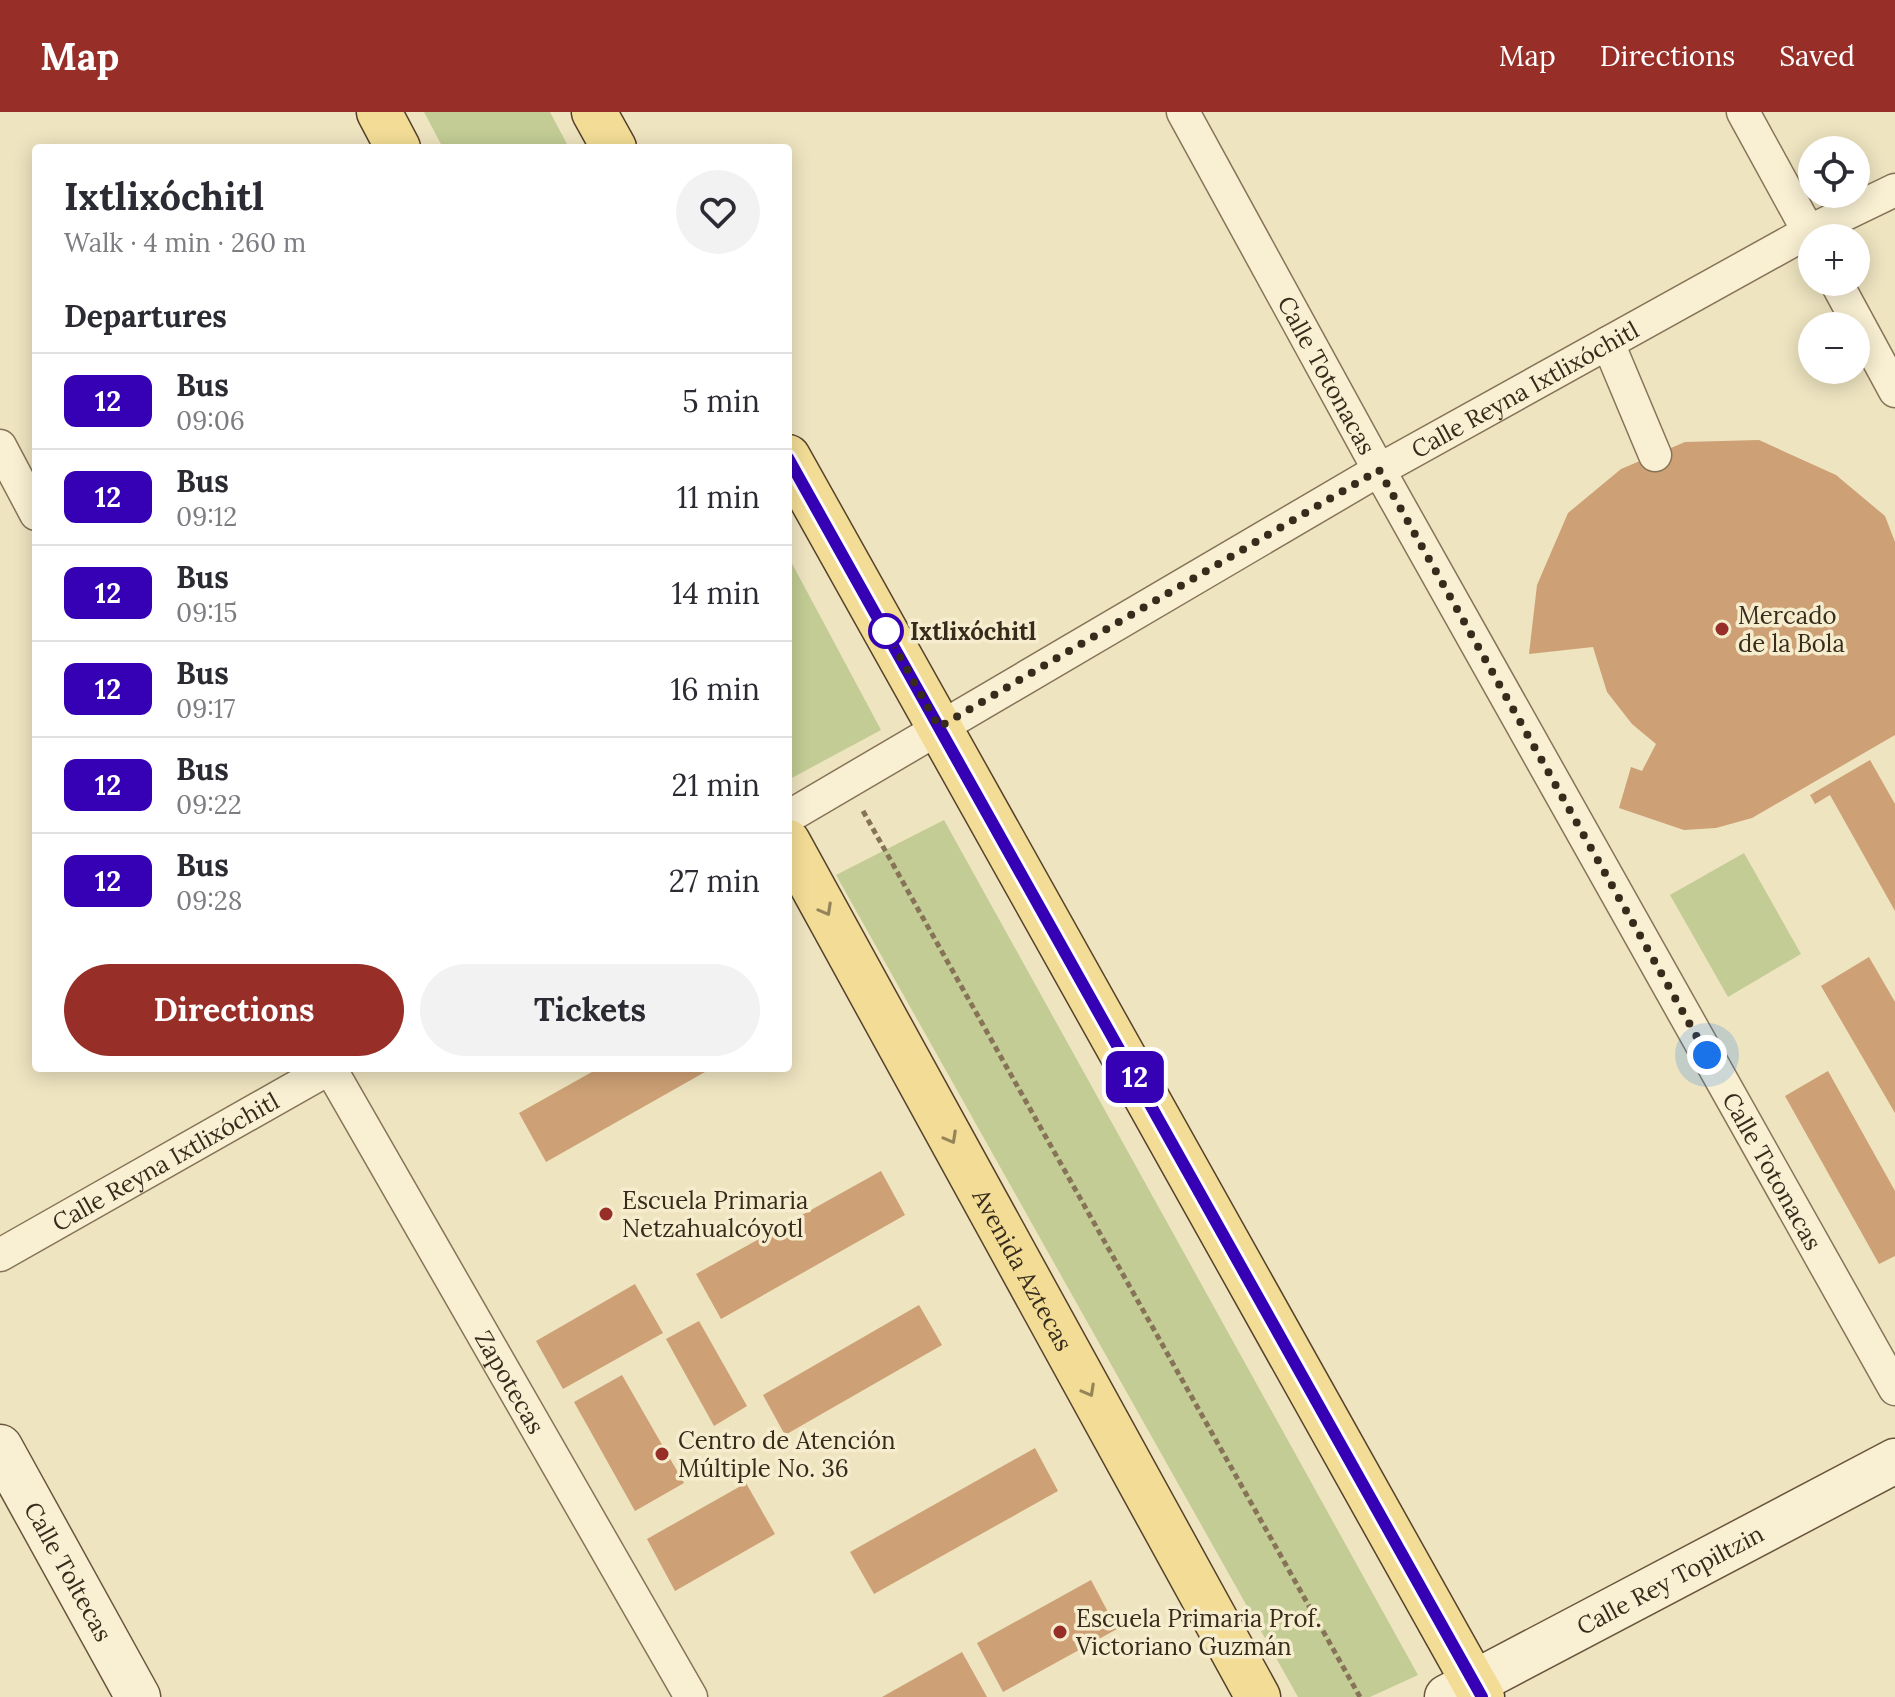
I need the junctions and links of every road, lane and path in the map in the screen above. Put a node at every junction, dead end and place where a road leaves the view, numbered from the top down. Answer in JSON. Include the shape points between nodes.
{"nodes":[{"id":1,"x":379,"y":112,"type":"edge"},
{"id":2,"x":594,"y":112,"type":"edge"},
{"id":3,"x":1183,"y":112,"type":"edge"},
{"id":4,"x":1743,"y":112,"type":"edge"},
{"id":5,"x":396,"y":144,"type":"edge"},
{"id":6,"x":612,"y":144,"type":"edge"},
{"id":7,"x":1895,"y":190,"type":"edge"},
{"id":8,"x":1804,"y":224,"type":"edge"},
{"id":9,"x":1831,"y":224,"type":"edge"},
{"id":10,"x":1798,"y":241,"type":"edge"},
{"id":11,"x":1844,"y":296,"type":"edge"},
{"id":12,"x":1608,"y":343,"type":"junction"},
{"id":13,"x":1895,"y":391,"type":"edge"},
{"id":14,"x":0,"y":446,"type":"edge"},
{"id":15,"x":1655,"y":455,"type":"dead end"},
{"id":16,"x":792,"y":464,"type":"edge"},
{"id":17,"x":1379,"y":470,"type":"junction"},
{"id":18,"x":32,"y":506,"type":"edge"},
{"id":19,"x":939,"y":727,"type":"junction"},
{"id":20,"x":848,"y":782,"type":"junction"},
{"id":21,"x":792,"y":815,"type":"edge"},
{"id":22,"x":792,"y":849,"type":"edge"},
{"id":23,"x":323,"y":1072,"type":"edge"},
{"id":24,"x":332,"y":1072,"type":"edge"},
{"id":25,"x":0,"y":1255,"type":"edge"},
{"id":26,"x":1895,"y":1389,"type":"edge"},
{"id":27,"x":0,"y":1447,"type":"edge"},
{"id":28,"x":1895,"y":1461,"type":"edge"},
{"id":29,"x":1467,"y":1692,"type":"edge"},
{"id":30,"x":138,"y":1697,"type":"edge"},
{"id":31,"x":691,"y":1697,"type":"edge"},
{"id":32,"x":1258,"y":1697,"type":"edge"},
{"id":33,"x":1360,"y":1697,"type":"edge"}],
"edges":[{"from":1,"to":5,"type":"main road"},
{"from":2,"to":6,"type":"main road"},
{"from":3,"to":17,"type":"street","name":"Calle Totonacas"},
{"from":4,"to":8,"type":"street"},
{"from":7,"to":9,"type":"street","name":"Calle Reyna Ixtlixóchitl"},
{"from":10,"to":12,"type":"street","name":"Calle Reyna Ixtlixóchitl"},
{"from":11,"to":13,"type":"street"},
{"from":12,"to":15,"type":"street"},
{"from":12,"to":17,"type":"street","name":"Calle Reyna Ixtlixóchitl"},
{"from":14,"to":18,"type":"street"},
{"from":16,"to":19,"type":"main road"},
{"from":17,"to":19,"type":"street","name":"Calle Reyna Ixtlixóchitl"},
{"from":17,"to":26,"type":"street","name":"Calle Totonacas"},
{"from":19,"to":20,"type":"street","name":"Calle Reyna Ixtlixóchitl"},
{"from":19,"to":29,"type":"main road"},
{"from":20,"to":21,"type":"street","name":"Calle Reyna Ixtlixóchitl"},
{"from":20,"to":33,"type":"path"},
{"from":22,"to":32,"type":"main road","name":"Avenida Aztecas","one_way":true},
{"from":23,"to":25,"type":"street","name":"Calle Reyna Ixtlixóchitl"},
{"from":24,"to":31,"type":"street","name":"Zapotecas"},
{"from":27,"to":30,"type":"street","name":"Calle Toltecas"},
{"from":28,"to":29,"type":"street","name":"Calle Rey Topiltzin"}]}
